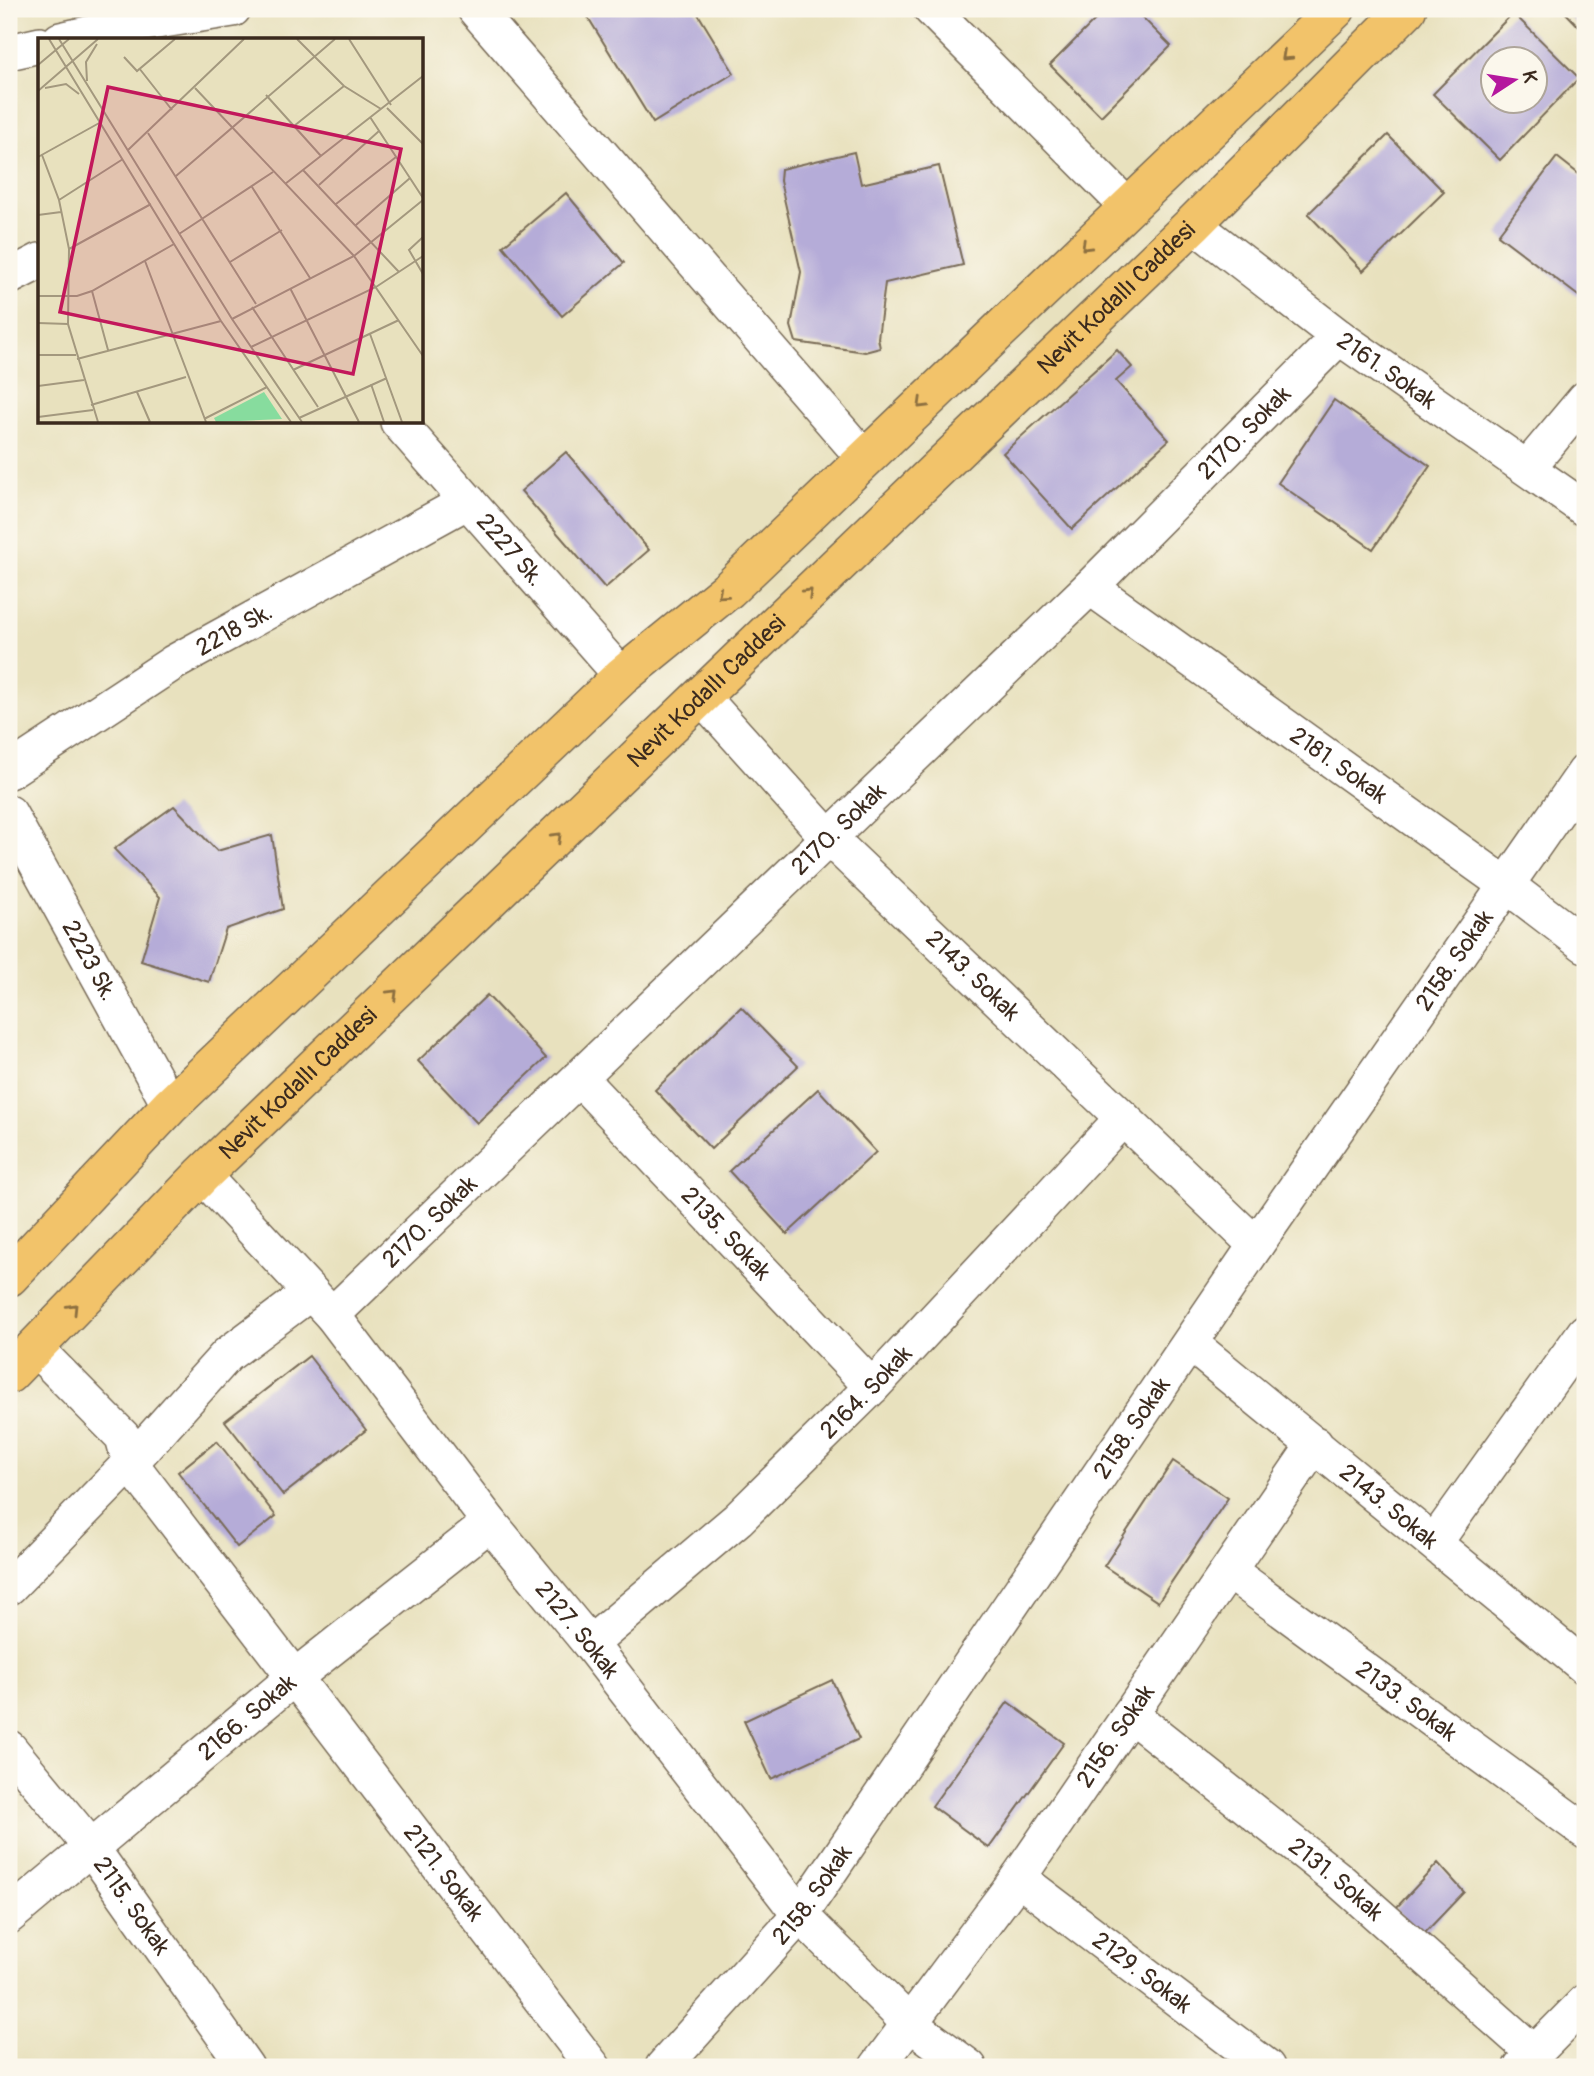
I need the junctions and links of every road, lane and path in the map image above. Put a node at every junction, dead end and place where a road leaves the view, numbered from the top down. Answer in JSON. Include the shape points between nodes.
{"nodes":[{"id":1,"x":233,"y":9,"type":"edge"},
{"id":2,"x":475,"y":9,"type":"edge"},
{"id":3,"x":931,"y":9,"type":"edge"},
{"id":4,"x":1336,"y":9,"type":"edge"},
{"id":5,"x":1407,"y":9,"type":"edge"},
{"id":6,"x":119,"y":25,"type":"edge"},
{"id":7,"x":69,"y":38,"type":"edge"},
{"id":8,"x":38,"y":45,"type":"edge"},
{"id":9,"x":9,"y":52,"type":"edge"},
{"id":10,"x":1127,"y":206,"type":"junction"},
{"id":11,"x":1194,"y":224,"type":"junction"},
{"id":12,"x":38,"y":262,"type":"edge"},
{"id":13,"x":9,"y":277,"type":"edge"},
{"id":14,"x":1339,"y":337,"type":"junction"},
{"id":15,"x":1585,"y":399,"type":"edge"},
{"id":16,"x":400,"y":424,"type":"edge"},
{"id":17,"x":865,"y":459,"type":"junction"},
{"id":18,"x":1528,"y":467,"type":"junction"},
{"id":19,"x":468,"y":501,"type":"junction"},
{"id":20,"x":1585,"y":509,"type":"edge"},
{"id":21,"x":1090,"y":587,"type":"junction"},
{"id":22,"x":622,"y":676,"type":"junction"},
{"id":23,"x":701,"y":696,"type":"junction"},
{"id":24,"x":9,"y":771,"type":"edge"},
{"id":25,"x":1585,"y":772,"type":"edge"},
{"id":26,"x":9,"y":813,"type":"edge"},
{"id":27,"x":827,"y":836,"type":"junction"},
{"id":28,"x":1505,"y":884,"type":"junction"},
{"id":29,"x":1585,"y":945,"type":"edge"},
{"id":30,"x":579,"y":1078,"type":"junction"},
{"id":31,"x":170,"y":1106,"type":"junction"},
{"id":32,"x":1123,"y":1118,"type":"junction"},
{"id":33,"x":202,"y":1175,"type":"junction"},
{"id":34,"x":1256,"y":1245,"type":"junction"},
{"id":35,"x":9,"y":1277,"type":"edge"},
{"id":36,"x":321,"y":1304,"type":"junction"},
{"id":37,"x":1585,"y":1332,"type":"edge"},
{"id":38,"x":1191,"y":1344,"type":"junction"},
{"id":39,"x":35,"y":1348,"type":"junction"},
{"id":40,"x":9,"y":1374,"type":"edge"},
{"id":41,"x":872,"y":1387,"type":"junction"},
{"id":42,"x":1315,"y":1444,"type":"junction"},
{"id":43,"x":130,"y":1463,"type":"junction"},
{"id":44,"x":490,"y":1523,"type":"junction"},
{"id":45,"x":1436,"y":1542,"type":"junction"},
{"id":46,"x":1229,"y":1571,"type":"junction"},
{"id":47,"x":9,"y":1587,"type":"edge"},
{"id":48,"x":590,"y":1644,"type":"junction"},
{"id":49,"x":1585,"y":1667,"type":"edge"},
{"id":50,"x":296,"y":1676,"type":"junction"},
{"id":51,"x":1130,"y":1714,"type":"junction"},
{"id":52,"x":9,"y":1748,"type":"edge"},
{"id":53,"x":1585,"y":1831,"type":"edge"},
{"id":54,"x":90,"y":1846,"type":"junction"},
{"id":55,"x":1018,"y":1878,"type":"junction"},
{"id":56,"x":800,"y":1915,"type":"junction"},
{"id":57,"x":9,"y":1916,"type":"edge"},
{"id":58,"x":1585,"y":2002,"type":"edge"},
{"id":59,"x":908,"y":2022,"type":"junction"},
{"id":60,"x":1528,"y":2060,"type":"edge"},
{"id":61,"x":246,"y":2067,"type":"edge"},
{"id":62,"x":593,"y":2067,"type":"edge"},
{"id":63,"x":663,"y":2067,"type":"edge"},
{"id":64,"x":877,"y":2067,"type":"edge"},
{"id":65,"x":969,"y":2067,"type":"edge"},
{"id":66,"x":1267,"y":2067,"type":"edge"}],
"edges":[{"from":1,"to":6,"type":"street"},
{"from":2,"to":17,"type":"street"},
{"from":3,"to":10,"type":"street"},
{"from":4,"to":10,"type":"main road","one_way":true},
{"from":5,"to":11,"type":"main road","name":"Nevit Kodallı Caddesi"},
{"from":6,"to":7,"type":"street"},
{"from":8,"to":9,"type":"street"},
{"from":10,"to":17,"type":"main road","one_way":true},
{"from":11,"to":14,"type":"street","name":"2161. Sokak"},
{"from":23,"to":11,"type":"main road","name":"Nevit Kodallı Caddesi","one_way":true},
{"from":12,"to":13,"type":"street"},
{"from":14,"to":18,"type":"street","name":"2161. Sokak"},
{"from":14,"to":21,"type":"street","name":"2170. Sokak"},
{"from":15,"to":18,"type":"street"},
{"from":16,"to":19,"type":"street","name":"2227 Sk."},
{"from":17,"to":22,"type":"main road","one_way":true,"via":[[729,589]]},
{"from":18,"to":20,"type":"street","name":"2161. Sokak"},
{"from":19,"to":22,"type":"street","name":"2227 Sk."},
{"from":19,"to":24,"type":"street","name":"2218 Sk.","via":[[173,663]]},
{"from":21,"to":27,"type":"street","name":"2170. Sokak"},
{"from":21,"to":28,"type":"street","name":"2181. Sokak"},
{"from":22,"to":31,"type":"main road"},
{"from":23,"to":27,"type":"street","name":"2143. Sokak"},
{"from":33,"to":23,"type":"main road","name":"Nevit Kodallı Caddesi","one_way":true},
{"from":25,"to":28,"type":"street","name":"2158. Sokak"},
{"from":26,"to":31,"type":"street","name":"2223 Sk."},
{"from":27,"to":30,"type":"street","name":"2170. Sokak"},
{"from":27,"to":32,"type":"street","name":"2143. Sokak"},
{"from":28,"to":29,"type":"street","name":"2181. Sokak"},
{"from":28,"to":34,"type":"street","name":"2158. Sokak"},
{"from":30,"to":36,"type":"street","name":"2170. Sokak"},
{"from":30,"to":41,"type":"street","name":"2135. Sokak"},
{"from":31,"to":35,"type":"main road"},
{"from":32,"to":34,"type":"street","name":"2143. Sokak"},
{"from":32,"to":41,"type":"street","name":"2164. Sokak"},
{"from":33,"to":36,"type":"street","name":"2127. Sokak"},
{"from":39,"to":33,"type":"main road","name":"Nevit Kodallı Caddesi","one_way":true},
{"from":34,"to":38,"type":"street","name":"2158. Sokak"},
{"from":36,"to":43,"type":"street","name":"2170. Sokak","via":[[227,1355]]},
{"from":36,"to":44,"type":"street","name":"2127. Sokak"},
{"from":37,"to":45,"type":"street"},
{"from":38,"to":42,"type":"street","name":"2143. Sokak"},
{"from":38,"to":56,"type":"street","name":"2158. Sokak"},
{"from":39,"to":40,"type":"main road","name":"Nevit Kodallı Caddesi"},
{"from":39,"to":43,"type":"street","name":"2121. Sokak","via":[[124,1437]]},
{"from":41,"to":48,"type":"street","name":"2164. Sokak","via":[[738,1519]]},
{"from":42,"to":45,"type":"street","name":"2143. Sokak"},
{"from":42,"to":46,"type":"street","name":"2156. Sokak"},
{"from":43,"to":47,"type":"street","name":"2170. Sokak"},
{"from":43,"to":50,"type":"street","name":"2121. Sokak"},
{"from":44,"to":48,"type":"street","name":"2127. Sokak"},
{"from":44,"to":50,"type":"street","name":"2166. Sokak"},
{"from":45,"to":49,"type":"street","name":"2143. Sokak"},
{"from":46,"to":51,"type":"street","name":"2156. Sokak"},
{"from":46,"to":53,"type":"street","name":"2133. Sokak"},
{"from":48,"to":56,"type":"street","name":"2127. Sokak"},
{"from":50,"to":54,"type":"street","name":"2166. Sokak"},
{"from":50,"to":62,"type":"street","name":"2121. Sokak"},
{"from":51,"to":55,"type":"street","name":"2156. Sokak"},
{"from":51,"to":60,"type":"street","name":"2131. Sokak","via":[[1338,1879]]},
{"from":52,"to":54,"type":"street","name":"2115. Sokak"},
{"from":54,"to":57,"type":"street","name":"2166. Sokak"},
{"from":54,"to":61,"type":"street","name":"2115. Sokak"},
{"from":55,"to":59,"type":"street","name":"2156. Sokak"},
{"from":55,"to":66,"type":"street","name":"2129. Sokak"},
{"from":56,"to":59,"type":"street","name":"2127. Sokak"},
{"from":56,"to":63,"type":"street","name":"2158. Sokak"},
{"from":58,"to":60,"type":"street"},
{"from":59,"to":64,"type":"street","name":"2156. Sokak"},
{"from":59,"to":65,"type":"street","name":"2127. Sokak"}]}
